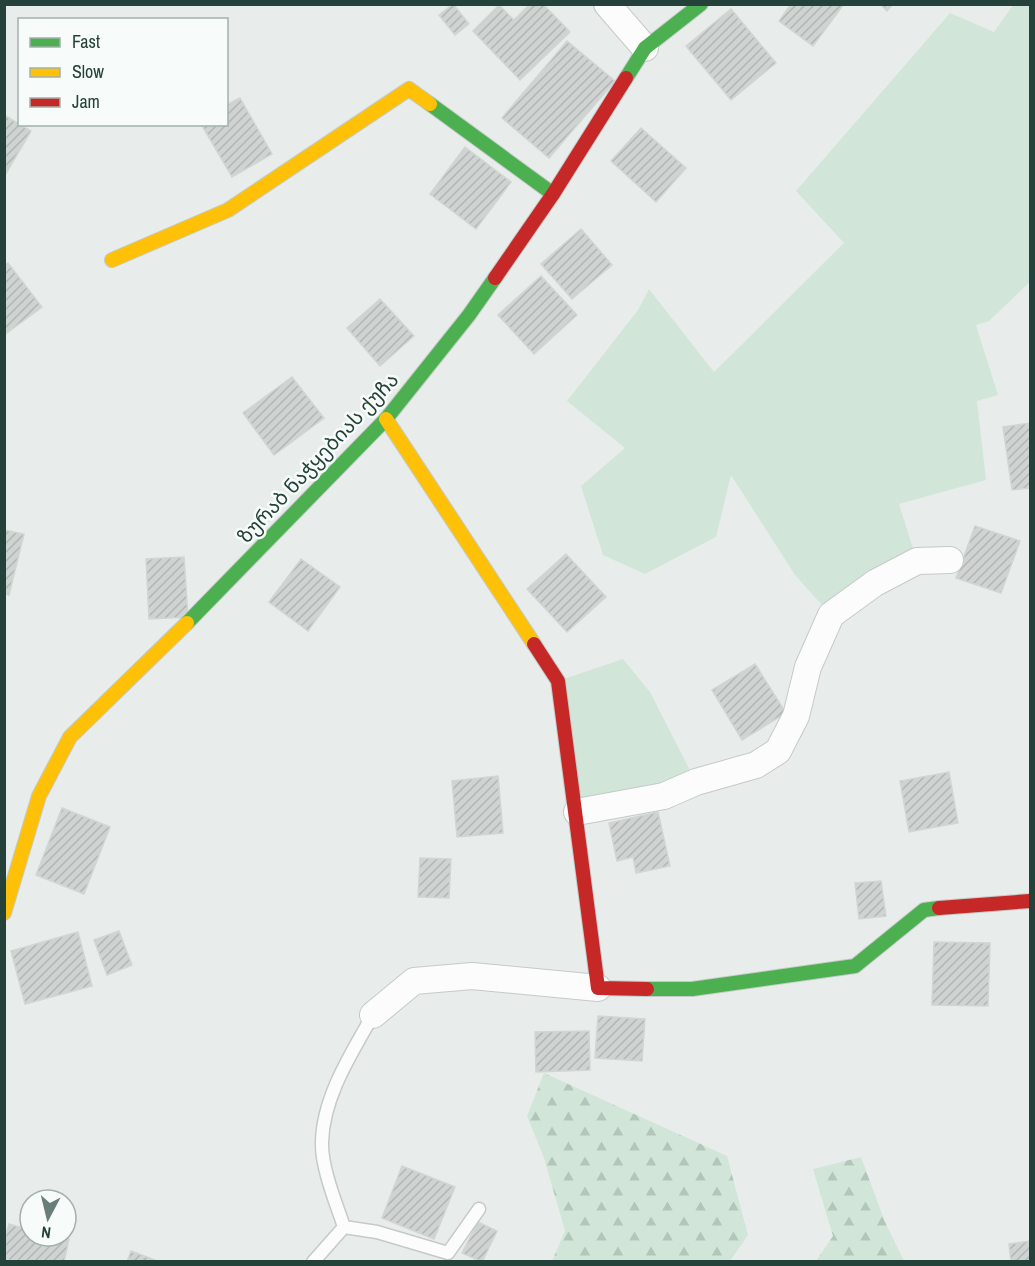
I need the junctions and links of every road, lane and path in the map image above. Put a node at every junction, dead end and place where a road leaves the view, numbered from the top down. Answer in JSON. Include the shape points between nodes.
{"nodes":[{"id":1,"x":607,"y":4,"type":"edge"},
{"id":2,"x":701,"y":4,"type":"edge"},
{"id":3,"x":645,"y":48,"type":"junction"},
{"id":4,"x":553,"y":194,"type":"junction"},
{"id":5,"x":112,"y":260,"type":"dead end"},
{"id":6,"x":386,"y":419,"type":"junction"},
{"id":7,"x":950,"y":560,"type":"dead end"},
{"id":8,"x":577,"y":812,"type":"junction"},
{"id":9,"x":1030,"y":901,"type":"edge"},
{"id":10,"x":4,"y":913,"type":"edge"},
{"id":11,"x":598,"y":988,"type":"junction"},
{"id":12,"x":373,"y":1016,"type":"joint"},
{"id":13,"x":479,"y":1209,"type":"dead end"},
{"id":14,"x":344,"y":1227,"type":"junction"},
{"id":15,"x":313,"y":1262,"type":"edge"}],
"edges":[{"from":1,"to":3,"type":"street"},
{"from":2,"to":3,"type":"street","name":"ზურაბ ნაჭყებიას ქუჩა"},
{"from":3,"to":4,"type":"street","name":"ზურაბ ნაჭყებიას ქუჩა"},
{"from":4,"to":5,"type":"street","via":[[409,88],[228,210]]},
{"from":4,"to":6,"type":"street","name":"ზურაბ ნაჭყებიას ქუჩა","via":[[469,315]]},
{"from":6,"to":8,"type":"street","via":[[558,681]]},
{"from":6,"to":10,"type":"street","name":"ზურაბ ნაჭყებიას ქუჩა","via":[[151,660],[70,737],[39,796]]},
{"from":7,"to":8,"type":"street","via":[[917,561],[875,583],[831,615],[808,667],[796,716],[777,751],[770,756],[756,765],[696,782],[664,796]]},
{"from":8,"to":11,"type":"street"},
{"from":9,"to":11,"type":"street","via":[[924,910],[855,966],[692,989]]},
{"from":11,"to":12,"type":"street","via":[[472,976],[414,981]]},
{"from":12,"to":14,"type":"lane","via":[[329,1102],[321,1144]]},
{"from":13,"to":14,"type":"lane","via":[[448,1253],[377,1232]]},
{"from":14,"to":15,"type":"lane"}]}
